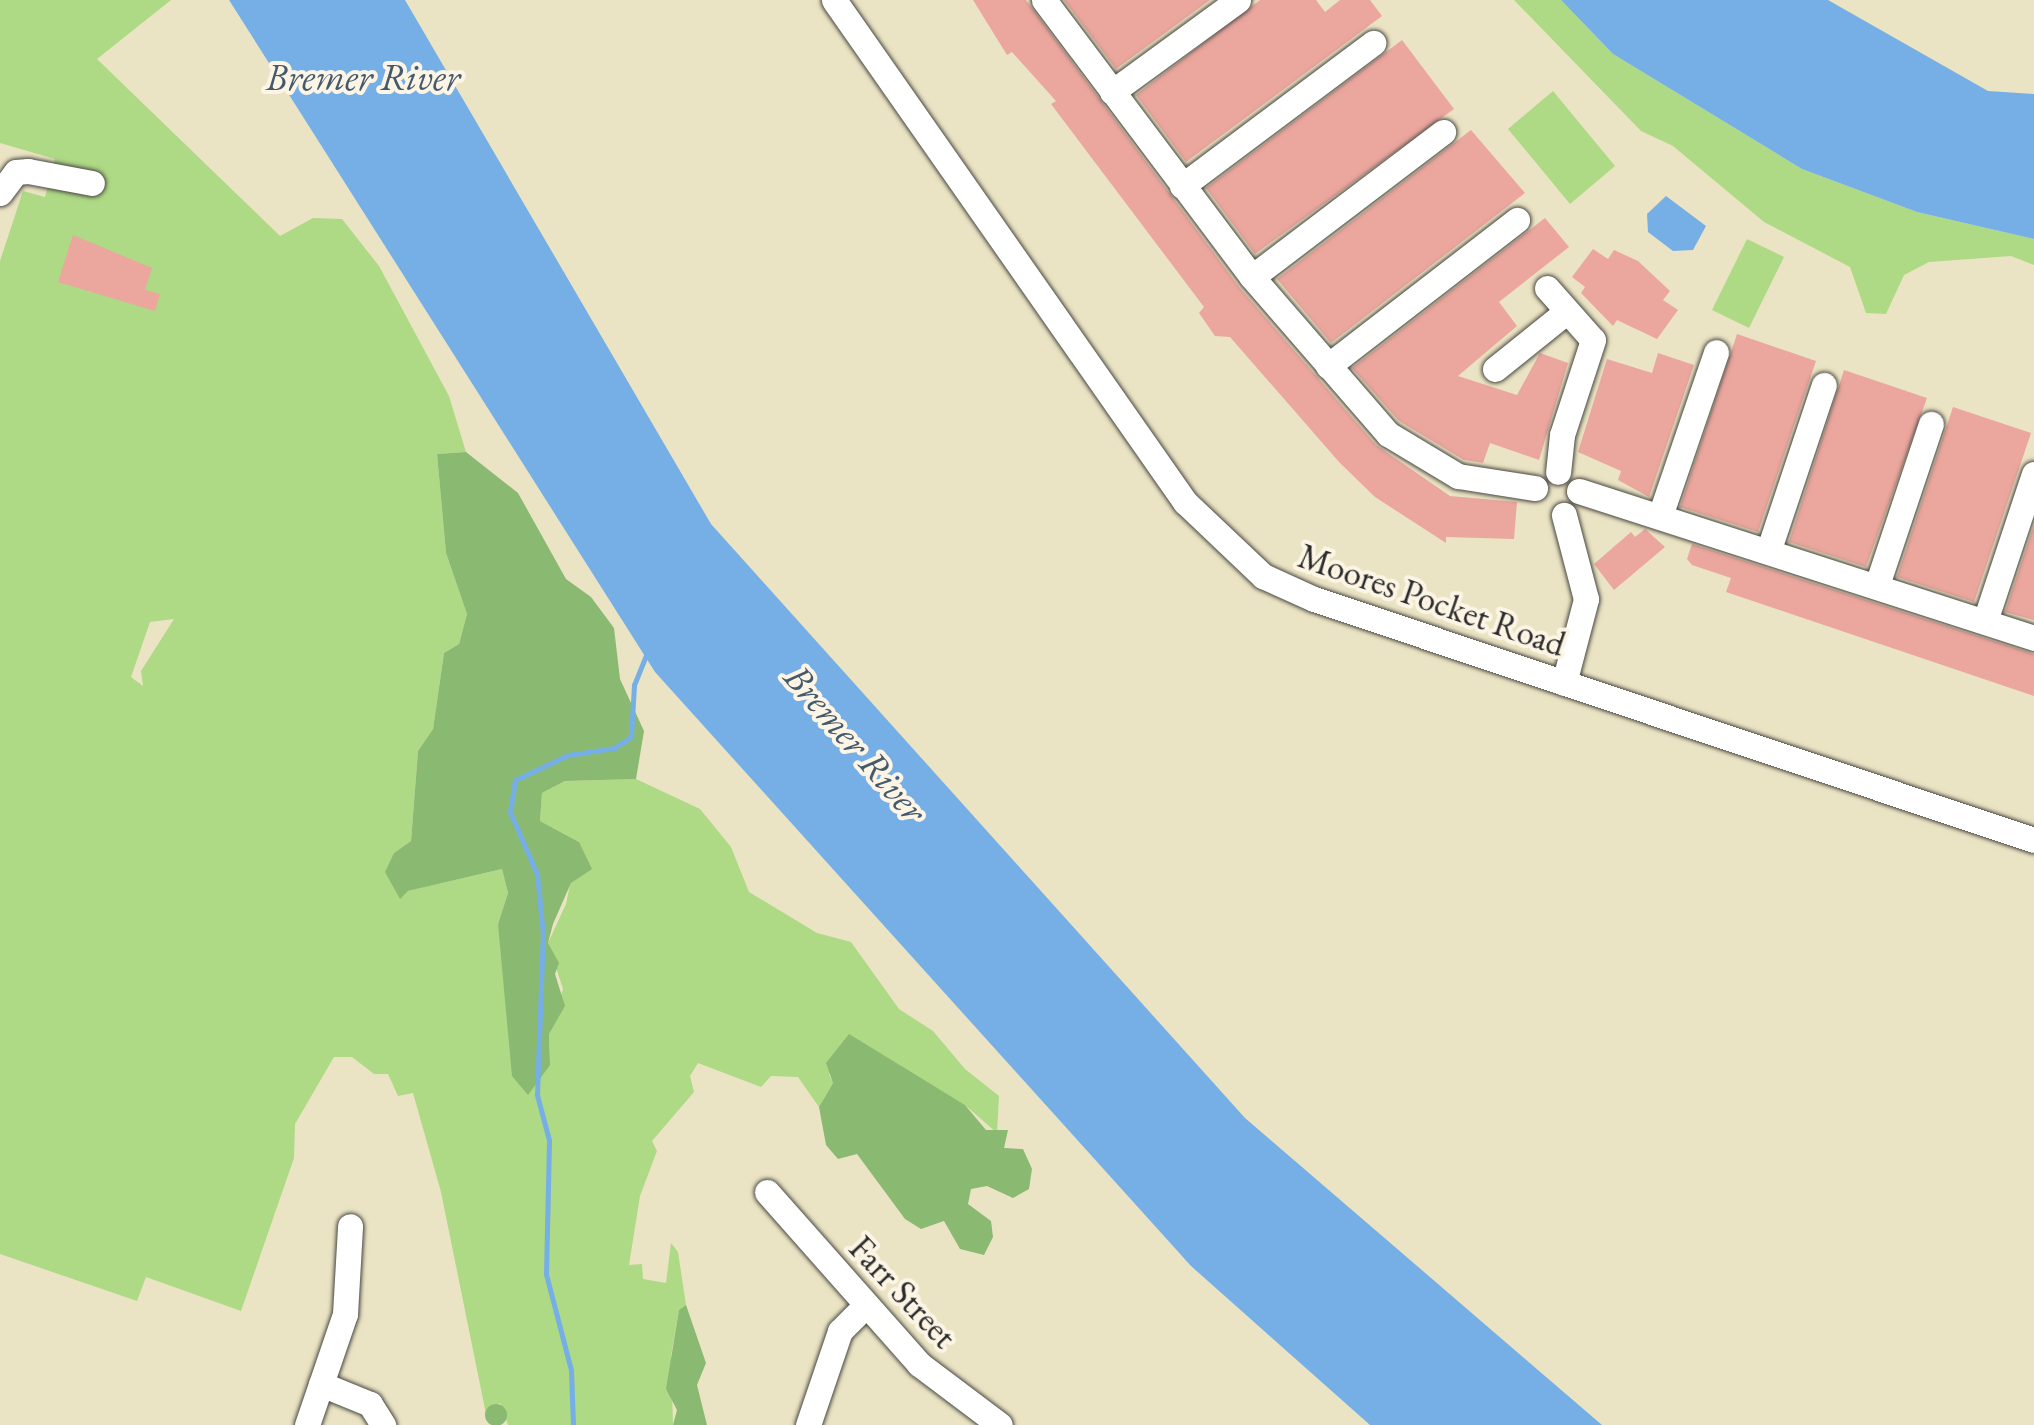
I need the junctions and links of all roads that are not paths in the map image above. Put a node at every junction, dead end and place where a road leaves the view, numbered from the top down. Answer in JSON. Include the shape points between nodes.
{"nodes":[{"id":1,"x":834,"y":0,"type":"edge"},
{"id":2,"x":1044,"y":0,"type":"edge"},
{"id":3,"x":1238,"y":0,"type":"edge"},
{"id":4,"x":1372,"y":44,"type":"dead end"},
{"id":5,"x":1112,"y":92,"type":"junction"},
{"id":6,"x":1443,"y":132,"type":"dead end"},
{"id":7,"x":92,"y":183,"type":"dead end"},
{"id":8,"x":1182,"y":186,"type":"junction"},
{"id":9,"x":0,"y":193,"type":"edge"},
{"id":10,"x":1517,"y":220,"type":"dead end"},
{"id":11,"x":1252,"y":277,"type":"junction"},
{"id":12,"x":1547,"y":288,"type":"dead end"},
{"id":13,"x":1566,"y":312,"type":"junction"},
{"id":14,"x":1716,"y":352,"type":"dead end"},
{"id":15,"x":1328,"y":366,"type":"junction"},
{"id":16,"x":1494,"y":369,"type":"dead end"},
{"id":17,"x":1824,"y":386,"type":"dead end"},
{"id":18,"x":1931,"y":424,"type":"dead end"},
{"id":19,"x":1558,"y":472,"type":"junction"},
{"id":20,"x":2034,"y":474,"type":"edge"},
{"id":21,"x":1535,"y":488,"type":"junction"},
{"id":22,"x":1579,"y":491,"type":"junction"},
{"id":23,"x":1661,"y":512,"type":"junction"},
{"id":24,"x":1564,"y":515,"type":"junction"},
{"id":25,"x":1769,"y":549,"type":"junction"},
{"id":26,"x":1877,"y":585,"type":"junction"},
{"id":27,"x":1985,"y":621,"type":"junction"},
{"id":28,"x":2034,"y":638,"type":"edge"},
{"id":29,"x":1564,"y":683,"type":"junction"},
{"id":30,"x":2034,"y":840,"type":"edge"},
{"id":31,"x":767,"y":1192,"type":"dead end"},
{"id":32,"x":350,"y":1226,"type":"dead end"},
{"id":33,"x":866,"y":1305,"type":"junction"},
{"id":34,"x":321,"y":1384,"type":"junction"},
{"id":35,"x":307,"y":1425,"type":"edge"},
{"id":36,"x":382,"y":1425,"type":"edge"},
{"id":37,"x":808,"y":1425,"type":"edge"},
{"id":38,"x":1000,"y":1425,"type":"edge"}],
"edges":[{"from":1,"to":29,"type":"street","name":"Moores Pocket Road","via":[[1208,531],[1263,576],[1297,593]]},
{"from":2,"to":5,"type":"street"},
{"from":3,"to":5,"type":"street"},
{"from":4,"to":8,"type":"street"},
{"from":5,"to":8,"type":"street"},
{"from":6,"to":11,"type":"street"},
{"from":7,"to":9,"type":"street","via":[[16,172]]},
{"from":8,"to":11,"type":"street"},
{"from":10,"to":15,"type":"street"},
{"from":11,"to":15,"type":"street"},
{"from":12,"to":13,"type":"street"},
{"from":13,"to":16,"type":"street"},
{"from":13,"to":19,"type":"street","via":[[1593,340],[1562,435]]},
{"from":14,"to":23,"type":"street"},
{"from":15,"to":21,"type":"street","via":[[1388,434],[1433,465],[1469,480]]},
{"from":17,"to":25,"type":"street"},
{"from":18,"to":26,"type":"street"},
{"from":19,"to":21,"type":"street"},
{"from":19,"to":22,"type":"street"},
{"from":20,"to":27,"type":"street"},
{"from":21,"to":24,"type":"street","via":[[1542,510]]},
{"from":22,"to":23,"type":"street"},
{"from":22,"to":24,"type":"street"},
{"from":23,"to":25,"type":"street"},
{"from":24,"to":29,"type":"street","via":[[1586,604]]},
{"from":25,"to":26,"type":"street"},
{"from":26,"to":27,"type":"street"},
{"from":27,"to":28,"type":"street"},
{"from":29,"to":30,"type":"street","name":"Moores Pocket Road"},
{"from":31,"to":33,"type":"street","name":"Farr Street"},
{"from":32,"to":34,"type":"street","via":[[344,1314]]},
{"from":33,"to":37,"type":"street","via":[[840,1331]]},
{"from":33,"to":38,"type":"street","name":"Farr Street","via":[[919,1364]]},
{"from":34,"to":35,"type":"street"},
{"from":34,"to":36,"type":"street","via":[[370,1404]]}]}
